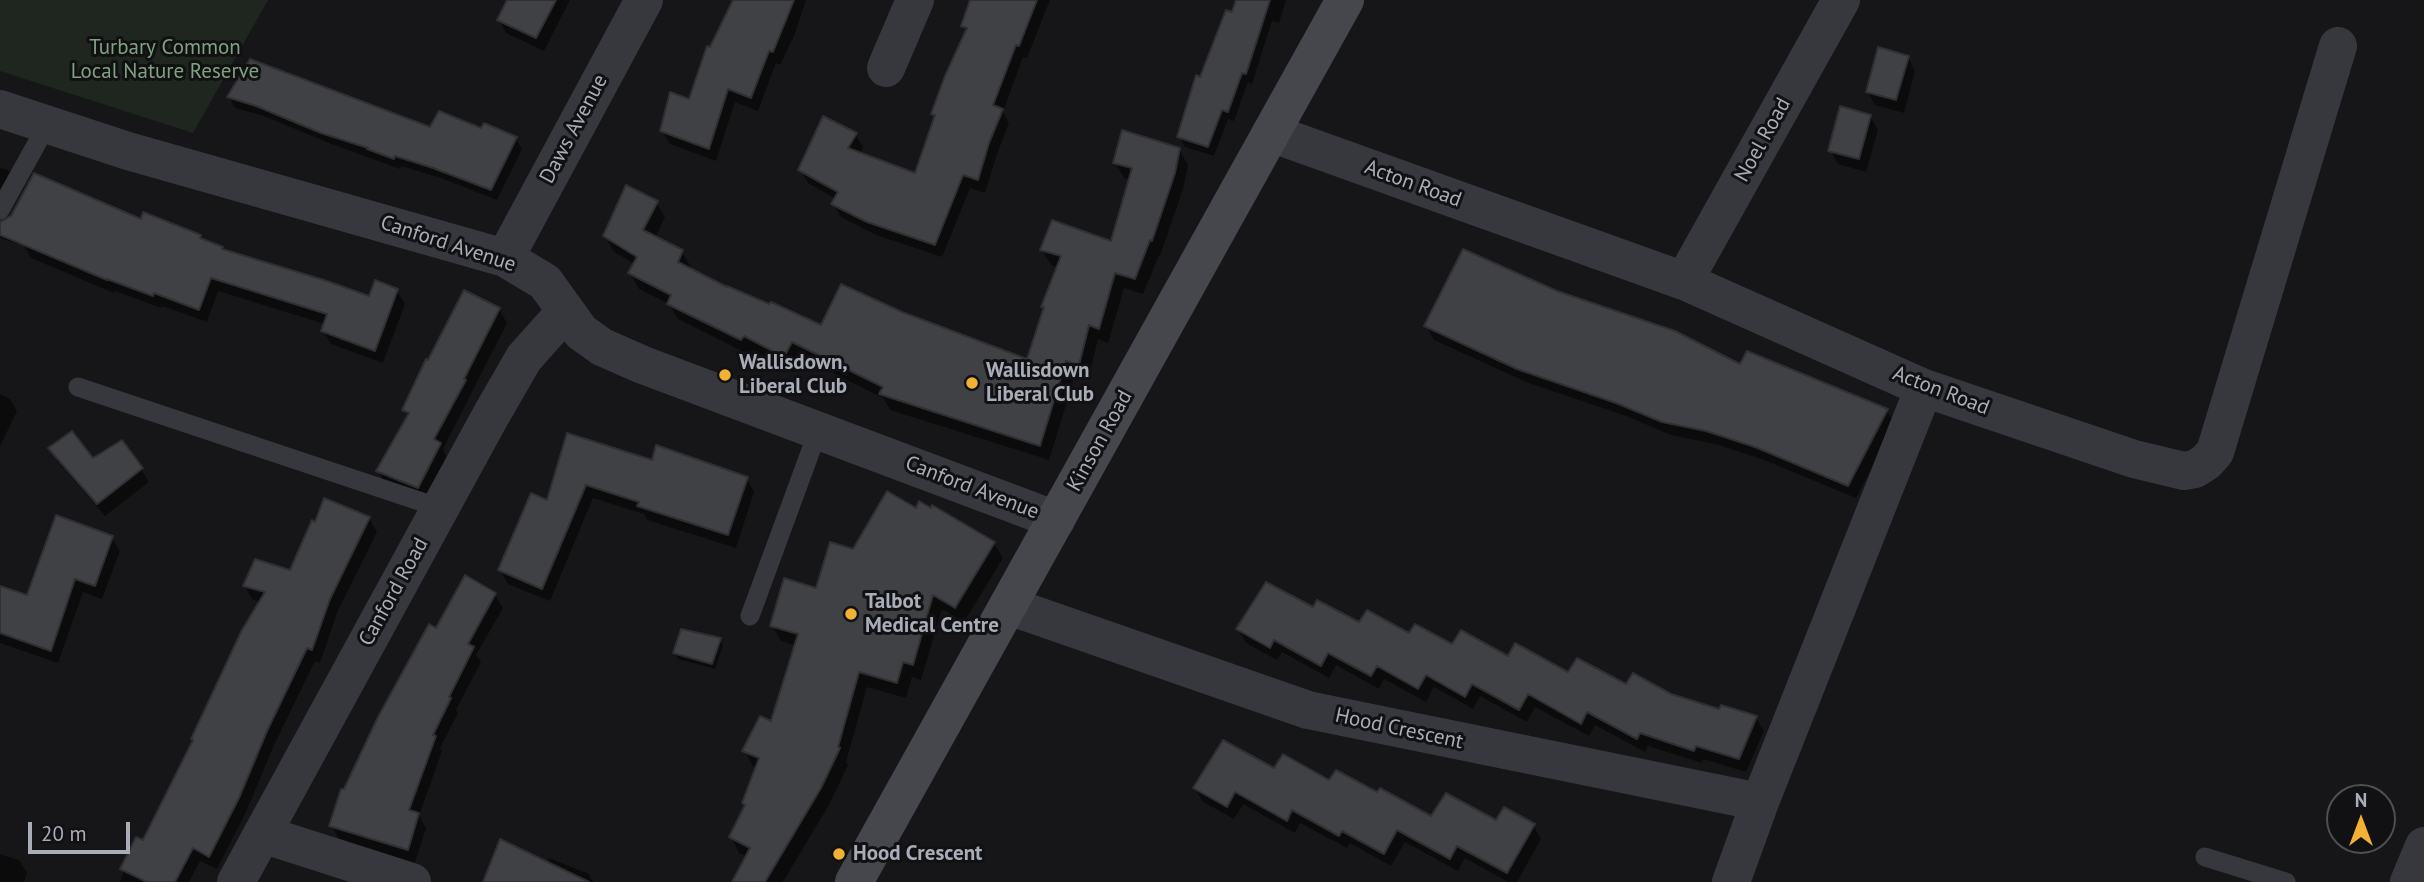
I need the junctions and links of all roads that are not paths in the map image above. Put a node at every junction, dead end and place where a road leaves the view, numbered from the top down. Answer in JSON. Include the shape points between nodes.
{"nodes":[{"id":1,"x":644,"y":0,"type":"edge"},
{"id":2,"x":915,"y":0,"type":"edge"},
{"id":3,"x":1345,"y":0,"type":"edge"},
{"id":4,"x":1841,"y":0,"type":"edge"},
{"id":5,"x":2338,"y":46,"type":"dead end"},
{"id":6,"x":886,"y":68,"type":"dead end"},
{"id":7,"x":0,"y":109,"type":"edge"},
{"id":8,"x":47,"y":125,"type":"junction"},
{"id":9,"x":1271,"y":133,"type":"junction"},
{"id":10,"x":0,"y":210,"type":"edge"},
{"id":11,"x":505,"y":258,"type":"junction"},
{"id":12,"x":1684,"y":281,"type":"junction"},
{"id":13,"x":566,"y":311,"type":"junction"},
{"id":14,"x":78,"y":387,"type":"dead end"},
{"id":15,"x":1924,"y":388,"type":"junction"},
{"id":16,"x":818,"y":431,"type":"junction"},
{"id":17,"x":440,"y":508,"type":"junction"},
{"id":18,"x":1056,"y":520,"type":"junction"},
{"id":19,"x":1009,"y":606,"type":"junction"},
{"id":20,"x":750,"y":616,"type":"dead end"},
{"id":21,"x":1759,"y":802,"type":"junction"},
{"id":22,"x":262,"y":834,"type":"junction"},
{"id":23,"x":2424,"y":846,"type":"edge"},
{"id":24,"x":2204,"y":857,"type":"dead end"},
{"id":25,"x":236,"y":882,"type":"edge"},
{"id":26,"x":412,"y":882,"type":"edge"},
{"id":27,"x":854,"y":882,"type":"edge"},
{"id":28,"x":1731,"y":882,"type":"edge"},
{"id":29,"x":2286,"y":882,"type":"edge"},
{"id":30,"x":2409,"y":882,"type":"edge"}],
"edges":[{"from":1,"to":11,"type":"street","name":"Daws Avenue"},
{"from":2,"to":6,"type":"street"},
{"from":3,"to":9,"type":"street","name":"Kinson Road"},
{"from":4,"to":12,"type":"street","name":"Noel Road"},
{"from":5,"to":15,"type":"street","name":"Acton Road","via":[[2215,452],[2206,462],[2183,471],[2134,459]]},
{"from":7,"to":8,"type":"street","name":"Canford Avenue"},
{"from":8,"to":10,"type":"lane"},
{"from":8,"to":11,"type":"street","name":"Canford Avenue"},
{"from":9,"to":12,"type":"street","name":"Acton Road"},
{"from":9,"to":18,"type":"street","name":"Kinson Road"},
{"from":11,"to":13,"type":"street","name":"Canford Avenue","via":[[545,282]]},
{"from":12,"to":15,"type":"street","name":"Acton Road"},
{"from":13,"to":16,"type":"street","name":"Canford Avenue","via":[[581,332],[603,347]]},
{"from":13,"to":17,"type":"street","name":"Canford Road","via":[[524,358]]},
{"from":14,"to":17,"type":"lane"},
{"from":15,"to":21,"type":"street"},
{"from":16,"to":18,"type":"street","name":"Canford Avenue"},
{"from":16,"to":20,"type":"lane"},
{"from":17,"to":22,"type":"street","name":"Canford Road"},
{"from":18,"to":19,"type":"street","name":"Kinson Road"},
{"from":19,"to":21,"type":"street","name":"Hood Crescent","via":[[1308,709]]},
{"from":19,"to":27,"type":"street","name":"Kinson Road"},
{"from":21,"to":28,"type":"street"},
{"from":22,"to":25,"type":"street","name":"Canford Road"},
{"from":22,"to":26,"type":"street"},
{"from":23,"to":30,"type":"street"},
{"from":24,"to":29,"type":"lane"}]}
